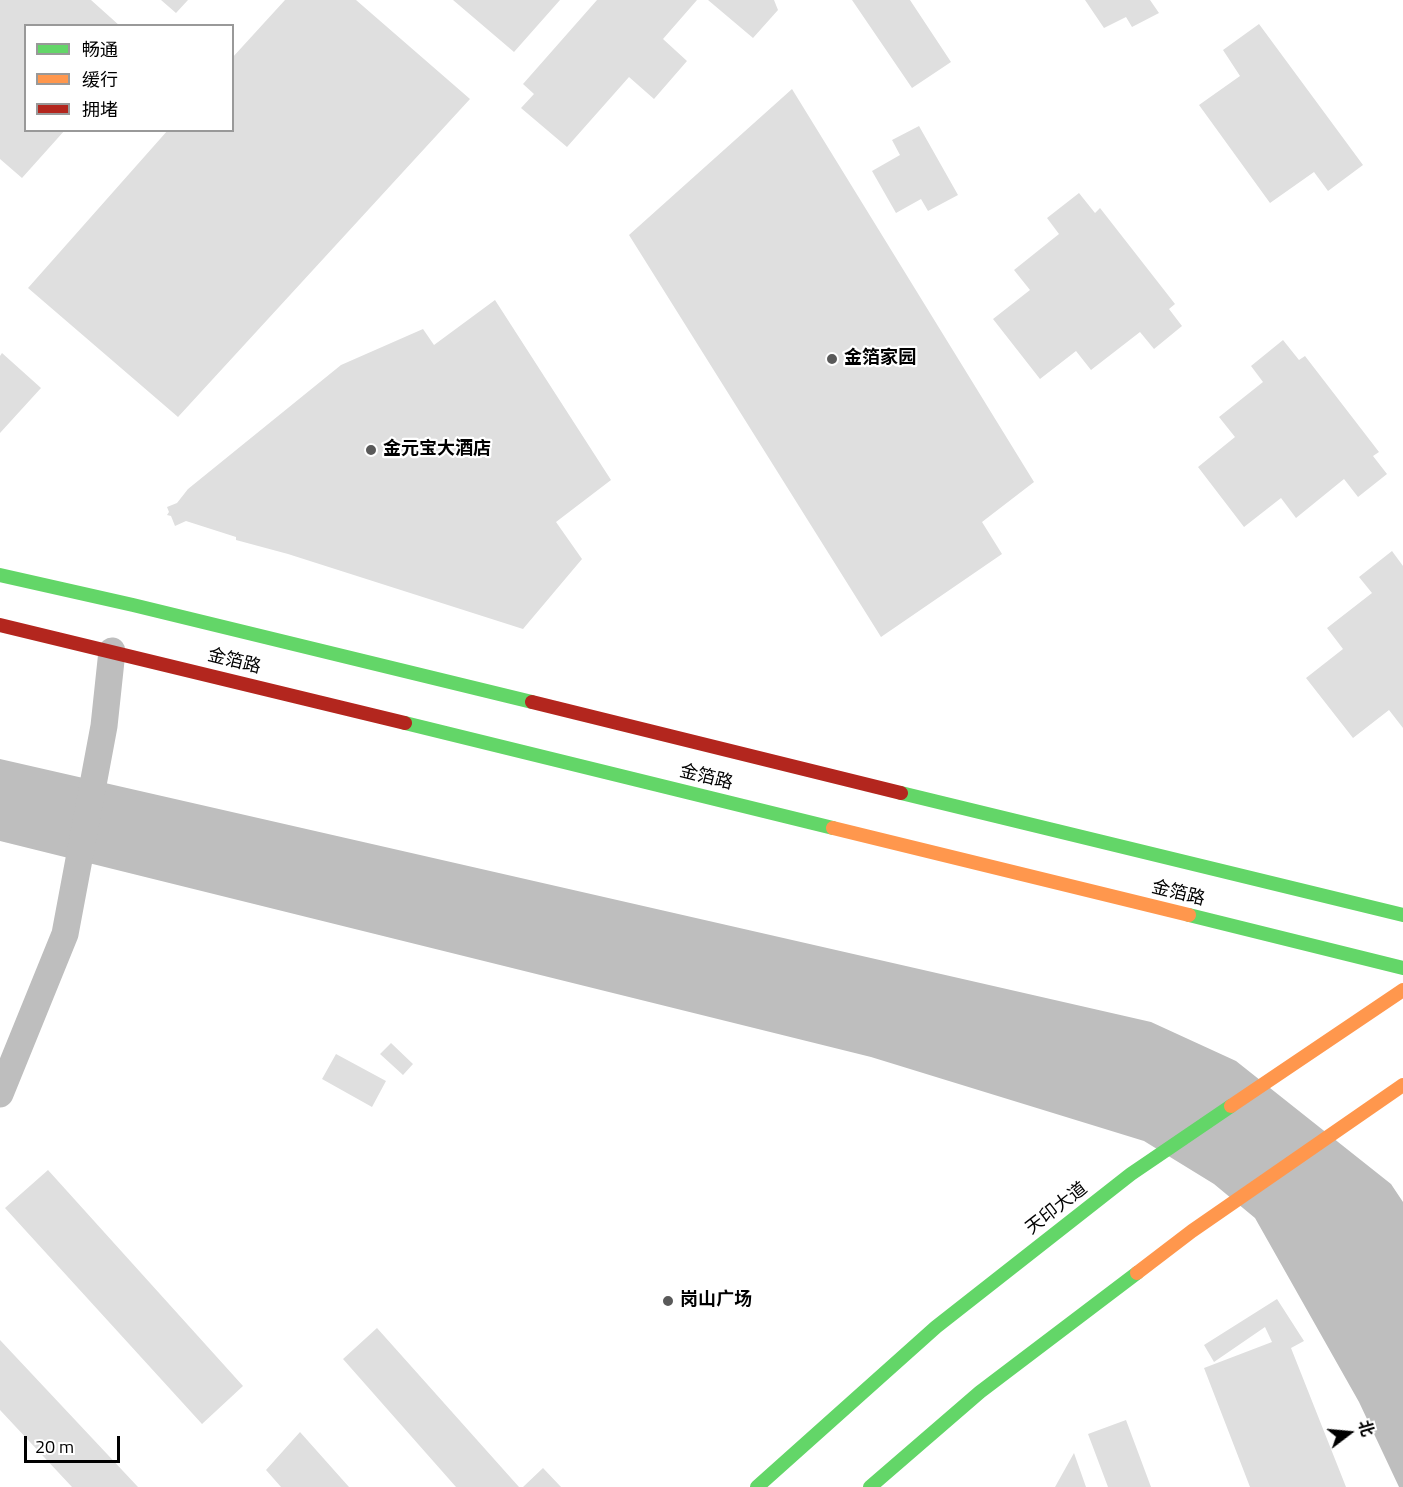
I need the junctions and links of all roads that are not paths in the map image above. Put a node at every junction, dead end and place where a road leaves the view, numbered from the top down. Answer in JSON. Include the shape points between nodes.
{"nodes":[{"id":1,"x":0,"y":575,"type":"edge"},
{"id":2,"x":0,"y":625,"type":"edge"},
{"id":3,"x":112,"y":651,"type":"junction"},
{"id":4,"x":1403,"y":915,"type":"edge"},
{"id":5,"x":1403,"y":968,"type":"edge"},
{"id":6,"x":1403,"y":990,"type":"edge"},
{"id":7,"x":1403,"y":1085,"type":"edge"},
{"id":8,"x":0,"y":1095,"type":"edge"},
{"id":9,"x":757,"y":1487,"type":"edge"},
{"id":10,"x":870,"y":1487,"type":"edge"}],
"edges":[{"from":1,"to":4,"type":"main road","name":"金箔路"},
{"from":2,"to":3,"type":"main road","name":"金箔路"},
{"from":3,"to":5,"type":"main road","name":"金箔路"},
{"from":3,"to":8,"type":"street","via":[[104,726],[65,934]]},
{"from":6,"to":9,"type":"main road","name":"天印大道","via":[[1131,1174],[936,1328]]},
{"from":7,"to":10,"type":"main road","via":[[1192,1231],[980,1392]]}]}
